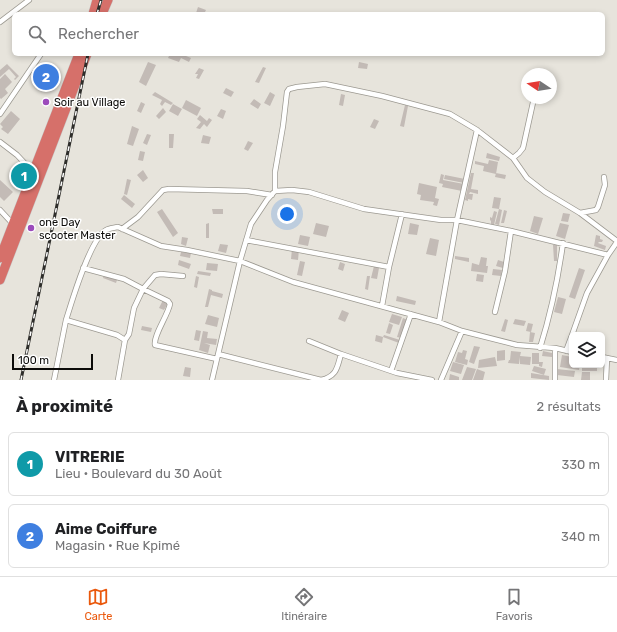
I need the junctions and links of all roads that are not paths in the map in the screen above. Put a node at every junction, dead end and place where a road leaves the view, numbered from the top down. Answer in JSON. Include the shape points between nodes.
{"nodes":[{"id":1,"x":29,"y":0,"type":"edge"},
{"id":2,"x":97,"y":0,"type":"edge"},
{"id":3,"x":108,"y":0,"type":"edge"},
{"id":4,"x":13,"y":12,"type":"edge"},
{"id":5,"x":94,"y":12,"type":"edge"},
{"id":6,"x":103,"y":12,"type":"edge"},
{"id":7,"x":12,"y":13,"type":"edge"},
{"id":8,"x":0,"y":22,"type":"edge"},
{"id":9,"x":40,"y":56,"type":"edge"},
{"id":10,"x":78,"y":56,"type":"edge"},
{"id":11,"x":86,"y":56,"type":"edge"},
{"id":12,"x":533,"y":104,"type":"edge"},
{"id":13,"x":0,"y":114,"type":"edge"},
{"id":14,"x":477,"y":130,"type":"junction"},
{"id":15,"x":0,"y":142,"type":"edge"},
{"id":16,"x":513,"y":158,"type":"junction"},
{"id":17,"x":33,"y":172,"type":"junction"},
{"id":18,"x":604,"y":177,"type":"dead end"},
{"id":19,"x":274,"y":193,"type":"junction"},
{"id":20,"x":0,"y":210,"type":"edge"},
{"id":21,"x":402,"y":214,"type":"junction"},
{"id":22,"x":580,"y":214,"type":"junction"},
{"id":23,"x":457,"y":220,"type":"junction"},
{"id":24,"x":13,"y":224,"type":"junction"},
{"id":25,"x":122,"y":229,"type":"junction"},
{"id":26,"x":511,"y":231,"type":"junction"},
{"id":27,"x":246,"y":240,"type":"junction"},
{"id":28,"x":617,"y":242,"type":"edge"},
{"id":29,"x":563,"y":243,"type":"junction"},
{"id":30,"x":608,"y":255,"type":"junction"},
{"id":31,"x":0,"y":258,"type":"edge"},
{"id":32,"x":240,"y":261,"type":"junction"},
{"id":33,"x":389,"y":267,"type":"junction"},
{"id":34,"x":83,"y":268,"type":"junction"},
{"id":35,"x":183,"y":276,"type":"dead end"},
{"id":36,"x":0,"y":280,"type":"edge"},
{"id":37,"x":143,"y":289,"type":"junction"},
{"id":38,"x":382,"y":306,"type":"junction"},
{"id":39,"x":495,"y":312,"type":"dead end"},
{"id":40,"x":411,"y":314,"type":"junction"},
{"id":41,"x":66,"y":320,"type":"junction"},
{"id":42,"x":440,"y":322,"type":"junction"},
{"id":43,"x":462,"y":331,"type":"junction"},
{"id":44,"x":573,"y":332,"type":"edge"},
{"id":45,"x":125,"y":340,"type":"junction"},
{"id":46,"x":309,"y":341,"type":"dead end"},
{"id":47,"x":569,"y":343,"type":"edge"},
{"id":48,"x":540,"y":348,"type":"junction"},
{"id":49,"x":555,"y":348,"type":"junction"},
{"id":50,"x":566,"y":351,"type":"junction"},
{"id":51,"x":569,"y":352,"type":"edge"},
{"id":52,"x":341,"y":354,"type":"junction"},
{"id":53,"x":218,"y":357,"type":"junction"},
{"id":54,"x":605,"y":358,"type":"edge"},
{"id":55,"x":617,"y":360,"type":"edge"},
{"id":56,"x":605,"y":368,"type":"edge"},
{"id":57,"x":390,"y":371,"type":"junction"},
{"id":58,"x":397,"y":373,"type":"junction"},
{"id":59,"x":54,"y":380,"type":"edge"},
{"id":60,"x":118,"y":380,"type":"edge"},
{"id":61,"x":212,"y":380,"type":"edge"},
{"id":62,"x":396,"y":380,"type":"edge"},
{"id":63,"x":432,"y":380,"type":"edge"},
{"id":64,"x":441,"y":380,"type":"edge"},
{"id":65,"x":556,"y":380,"type":"edge"},
{"id":66,"x":606,"y":380,"type":"edge"}],
"edges":[{"from":1,"to":4,"type":"street"},
{"from":2,"to":5,"type":"highway"},
{"from":3,"to":6,"type":"highway"},
{"from":7,"to":8,"type":"street"},
{"from":9,"to":13,"type":"street"},
{"from":10,"to":17,"type":"highway"},
{"from":11,"to":36,"type":"highway"},
{"from":12,"to":16,"type":"street","via":[[523,148]]},
{"from":14,"to":16,"type":"street"},
{"from":14,"to":19,"type":"street","via":[[450,114],[382,96],[325,84],[290,89],[287,92]]},
{"from":14,"to":23,"type":"street"},
{"from":15,"to":17,"type":"street"},
{"from":16,"to":22,"type":"street","via":[[526,178]]},
{"from":17,"to":24,"type":"highway"},
{"from":18,"to":22,"type":"street","via":[[605,185],[598,207],[596,210]]},
{"from":19,"to":21,"type":"street","via":[[292,190],[309,192],[364,209]]},
{"from":19,"to":25,"type":"street","via":[[163,190],[138,217]]},
{"from":19,"to":27,"type":"street","via":[[251,224]]},
{"from":20,"to":24,"type":"street"},
{"from":21,"to":23,"type":"street"},
{"from":21,"to":33,"type":"street"},
{"from":22,"to":28,"type":"street"},
{"from":23,"to":26,"type":"street"},
{"from":23,"to":42,"type":"street"},
{"from":24,"to":31,"type":"highway"},
{"from":25,"to":32,"type":"street","via":[[161,246]]},
{"from":25,"to":34,"type":"street","via":[[118,227],[104,230]]},
{"from":26,"to":29,"type":"street"},
{"from":26,"to":39,"type":"street"},
{"from":27,"to":32,"type":"street"},
{"from":27,"to":33,"type":"street"},
{"from":28,"to":30,"type":"street"},
{"from":29,"to":30,"type":"street"},
{"from":29,"to":48,"type":"street","via":[[557,285]]},
{"from":30,"to":44,"type":"street","via":[[587,293]]},
{"from":32,"to":38,"type":"street","via":[[294,282]]},
{"from":32,"to":53,"type":"street"},
{"from":33,"to":38,"type":"street"},
{"from":34,"to":37,"type":"street","via":[[124,280]]},
{"from":34,"to":41,"type":"street"},
{"from":35,"to":37,"type":"street","via":[[155,275]]},
{"from":37,"to":45,"type":"street","via":[[134,308],[129,334]]},
{"from":37,"to":53,"type":"street","via":[[170,304],[155,339],[155,345]]},
{"from":38,"to":40,"type":"street"},
{"from":40,"to":42,"type":"street"},
{"from":40,"to":57,"type":"street"},
{"from":41,"to":45,"type":"street","via":[[117,335]]},
{"from":41,"to":59,"type":"street"},
{"from":42,"to":43,"type":"street"},
{"from":43,"to":48,"type":"street"},
{"from":43,"to":64,"type":"street"},
{"from":45,"to":60,"type":"street"},
{"from":46,"to":52,"type":"street"},
{"from":47,"to":50,"type":"street"},
{"from":48,"to":49,"type":"street"},
{"from":49,"to":50,"type":"street"},
{"from":49,"to":65,"type":"street"},
{"from":50,"to":51,"type":"street"},
{"from":52,"to":53,"type":"street","via":[[335,373],[322,380]]},
{"from":52,"to":57,"type":"street"},
{"from":53,"to":61,"type":"street"},
{"from":54,"to":55,"type":"street"},
{"from":56,"to":66,"type":"street"},
{"from":57,"to":58,"type":"street"},
{"from":58,"to":62,"type":"street"},
{"from":58,"to":63,"type":"street"}]}
